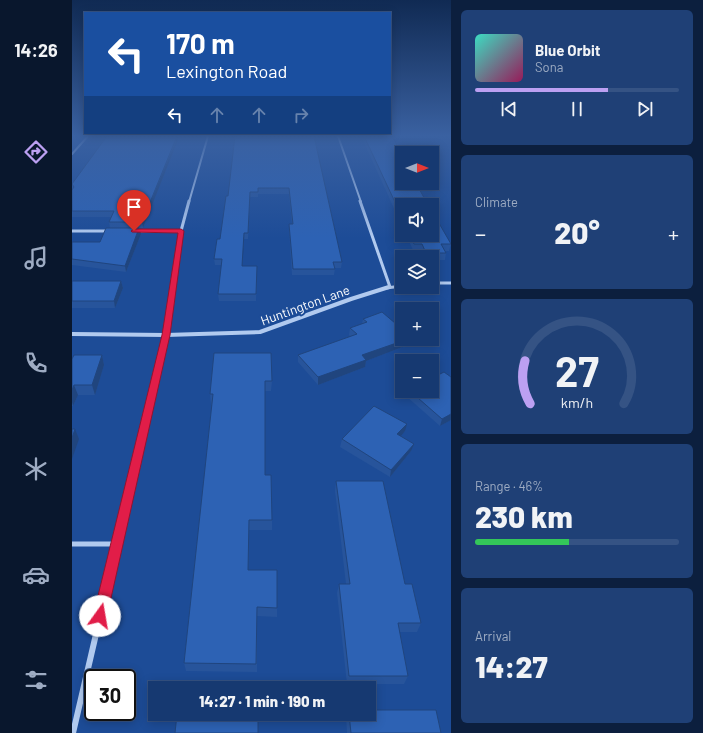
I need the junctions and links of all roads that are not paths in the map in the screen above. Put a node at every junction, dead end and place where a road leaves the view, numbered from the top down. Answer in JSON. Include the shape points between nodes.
{"nodes":[{"id":1,"x":198,"y":170,"type":"edge"},
{"id":2,"x":350,"y":170,"type":"edge"},
{"id":3,"x":72,"y":231,"type":"edge"},
{"id":4,"x":111,"y":231,"type":"edge"},
{"id":5,"x":134,"y":231,"type":"edge"},
{"id":6,"x":181,"y":231,"type":"junction"},
{"id":7,"x":439,"y":283,"type":"edge"},
{"id":8,"x":451,"y":283,"type":"edge"},
{"id":9,"x":390,"y":287,"type":"junction"},
{"id":10,"x":395,"y":287,"type":"edge"},
{"id":11,"x":72,"y":334,"type":"edge"},
{"id":12,"x":166,"y":335,"type":"junction"},
{"id":13,"x":72,"y":544,"type":"edge"},
{"id":14,"x":116,"y":544,"type":"junction"},
{"id":15,"x":73,"y":733,"type":"edge"}],
"edges":[{"from":1,"to":6,"type":"street"},
{"from":2,"to":9,"type":"street"},
{"from":3,"to":4,"type":"street"},
{"from":5,"to":6,"type":"street"},
{"from":6,"to":12,"type":"street"},
{"from":7,"to":8,"type":"street"},
{"from":9,"to":10,"type":"street","name":"Huntington Lane"},
{"from":9,"to":12,"type":"street","name":"Huntington Lane","via":[[260,332]]},
{"from":11,"to":12,"type":"street","name":"Huntington Lane"},
{"from":12,"to":14,"type":"street"},
{"from":13,"to":14,"type":"street"},
{"from":14,"to":15,"type":"street"}]}
